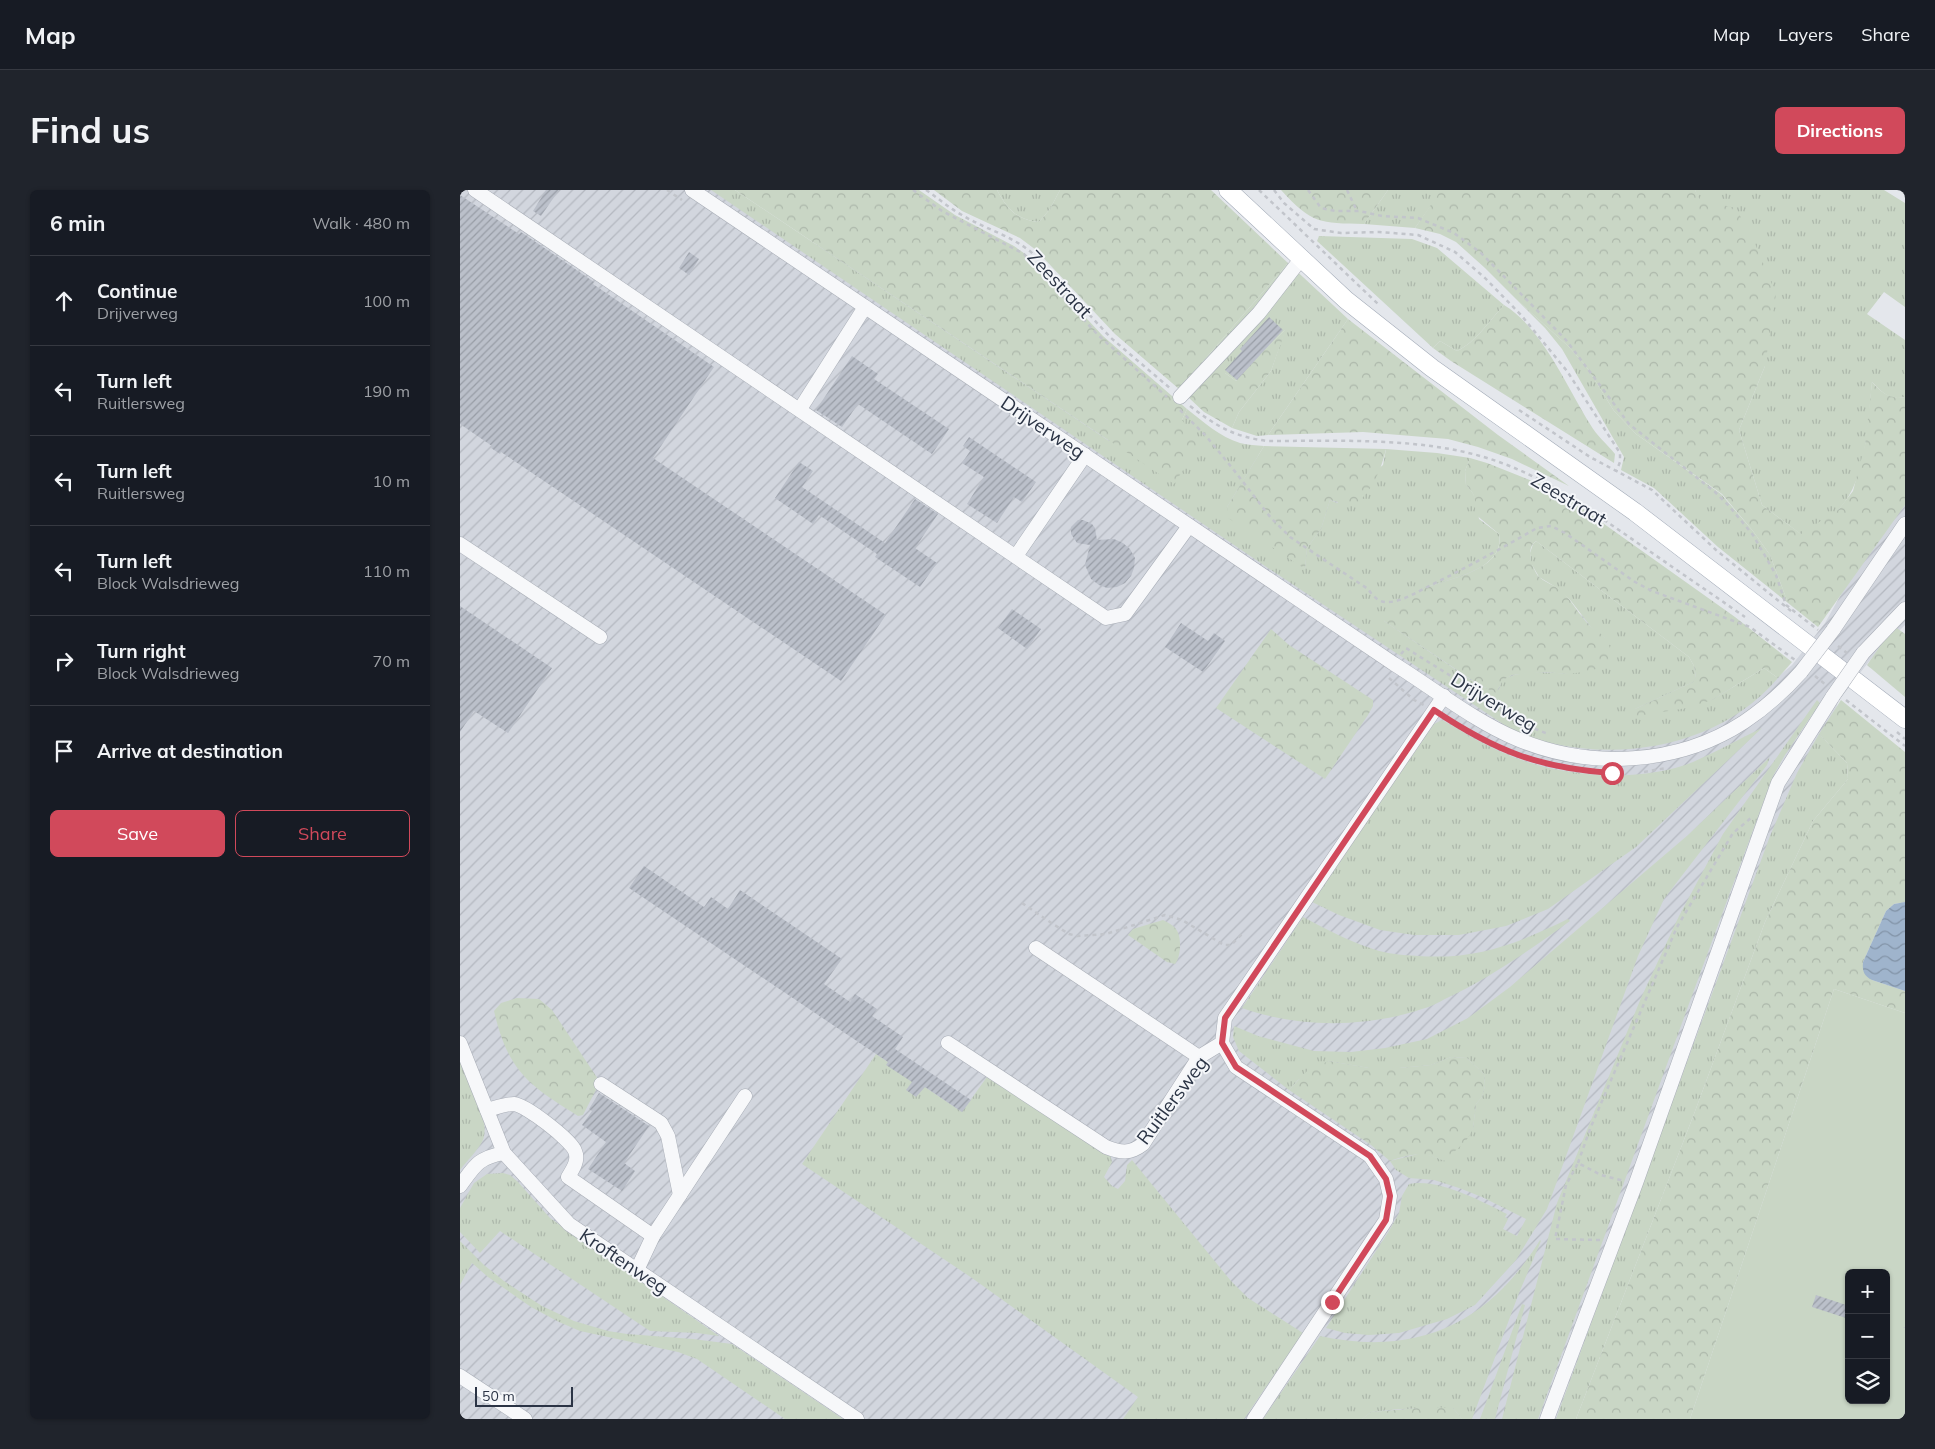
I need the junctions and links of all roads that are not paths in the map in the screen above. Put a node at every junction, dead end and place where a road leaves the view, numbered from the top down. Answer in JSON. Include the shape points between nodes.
{"nodes":[{"id":1,"x":475,"y":190,"type":"edge"},
{"id":2,"x":692,"y":190,"type":"edge"},
{"id":3,"x":1228,"y":190,"type":"edge"},
{"id":4,"x":1301,"y":258,"type":"junction"},
{"id":5,"x":866,"y":307,"type":"junction"},
{"id":6,"x":1175,"y":401,"type":"road end"},
{"id":7,"x":800,"y":409,"type":"junction"},
{"id":8,"x":1084,"y":455,"type":"junction"},
{"id":9,"x":1905,"y":524,"type":"edge"},
{"id":10,"x":1189,"y":526,"type":"junction"},
{"id":11,"x":460,"y":544,"type":"edge"},
{"id":12,"x":1016,"y":556,"type":"junction"},
{"id":13,"x":1905,"y":609,"type":"edge"},
{"id":14,"x":600,"y":637,"type":"dead end"},
{"id":15,"x":1444,"y":696,"type":"junction"},
{"id":16,"x":1898,"y":723,"type":"edge"},
{"id":17,"x":1036,"y":948,"type":"dead end"},
{"id":18,"x":460,"y":1043,"type":"edge"},
{"id":19,"x":948,"y":1043,"type":"dead end"},
{"id":20,"x":1222,"y":1043,"type":"junction"},
{"id":21,"x":1199,"y":1057,"type":"junction"},
{"id":22,"x":601,"y":1084,"type":"dead end"},
{"id":23,"x":745,"y":1096,"type":"dead end"},
{"id":24,"x":487,"y":1110,"type":"junction"},
{"id":25,"x":504,"y":1153,"type":"junction"},
{"id":26,"x":460,"y":1186,"type":"edge"},
{"id":27,"x":680,"y":1195,"type":"junction"},
{"id":28,"x":653,"y":1236,"type":"junction"},
{"id":29,"x":637,"y":1270,"type":"junction"},
{"id":30,"x":460,"y":1376,"type":"edge"},
{"id":31,"x":525,"y":1419,"type":"edge"},
{"id":32,"x":857,"y":1419,"type":"edge"},
{"id":33,"x":1254,"y":1419,"type":"edge"},
{"id":34,"x":1546,"y":1419,"type":"edge"}],
"edges":[{"from":1,"to":7,"type":"street"},
{"from":2,"to":5,"type":"street","name":"Drijverweg"},
{"from":3,"to":4,"type":"main road","name":"Zeestraat"},
{"from":4,"to":6,"type":"street","via":[[1259,313]]},
{"from":4,"to":16,"type":"main road","name":"Zeestraat","via":[[1346,300],[1432,368],[1635,512]]},
{"from":5,"to":7,"type":"street"},
{"from":5,"to":8,"type":"street","name":"Drijverweg"},
{"from":7,"to":12,"type":"street"},
{"from":8,"to":10,"type":"street","name":"Drijverweg"},
{"from":8,"to":12,"type":"street"},
{"from":9,"to":15,"type":"street","name":"Drijverweg","bridge":true,"via":[[1804,670],[1744,722],[1690,748],[1670,754],[1624,759],[1576,756],[1539,747],[1500,731]]},
{"from":10,"to":12,"type":"street","via":[[1125,614],[1106,618]]},
{"from":10,"to":15,"type":"street","name":"Drijverweg"},
{"from":11,"to":14,"type":"street"},
{"from":13,"to":34,"type":"street","bridge":true,"via":[[1858,655],[1778,783],[1636,1183]]},
{"from":15,"to":20,"type":"street","name":"Ruitlersweg","via":[[1225,1018]]},
{"from":17,"to":21,"type":"street"},
{"from":18,"to":24,"type":"street","name":"Kroftenweg"},
{"from":19,"to":21,"type":"street","name":"Ruitlersweg","via":[[1106,1148],[1120,1152],[1134,1151],[1143,1144]]},
{"from":20,"to":21,"type":"street","name":"Ruitlersweg"},
{"from":20,"to":33,"type":"street","via":[[1236,1067],[1370,1156],[1386,1179],[1390,1196],[1386,1220]]},
{"from":22,"to":27,"type":"street","via":[[661,1123],[668,1136]]},
{"from":23,"to":27,"type":"street"},
{"from":24,"to":25,"type":"street","name":"Kroftenweg"},
{"from":24,"to":28,"type":"street","via":[[513,1104],[562,1134],[576,1151],[575,1165],[568,1177]]},
{"from":25,"to":26,"type":"street","via":[[486,1157]]},
{"from":25,"to":29,"type":"street","name":"Kroftenweg","via":[[569,1224]]},
{"from":27,"to":28,"type":"street"},
{"from":28,"to":29,"type":"street"},
{"from":29,"to":32,"type":"street","name":"Kroftenweg"},
{"from":30,"to":31,"type":"street"}]}
